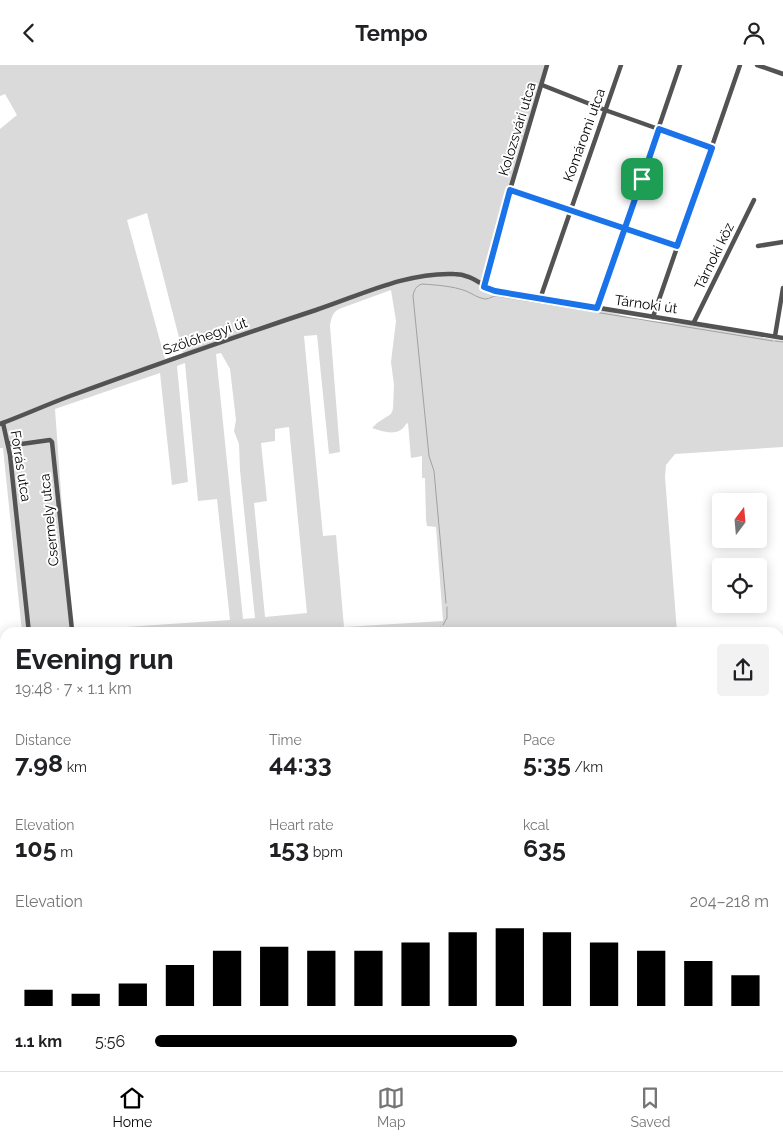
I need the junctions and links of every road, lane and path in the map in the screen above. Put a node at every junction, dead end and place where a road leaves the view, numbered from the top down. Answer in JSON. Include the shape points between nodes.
{"nodes":[{"id":1,"x":548,"y":65,"type":"edge"},
{"id":2,"x":621,"y":65,"type":"edge"},
{"id":3,"x":680,"y":65,"type":"edge"},
{"id":4,"x":740,"y":65,"type":"edge"},
{"id":5,"x":758,"y":65,"type":"edge"},
{"id":6,"x":783,"y":74,"type":"edge"},
{"id":7,"x":542,"y":85,"type":"junction"},
{"id":8,"x":605,"y":111,"type":"junction"},
{"id":9,"x":659,"y":129,"type":"junction"},
{"id":10,"x":712,"y":148,"type":"junction"},
{"id":11,"x":510,"y":190,"type":"junction"},
{"id":12,"x":754,"y":200,"type":"dead end"},
{"id":13,"x":570,"y":210,"type":"junction"},
{"id":14,"x":624,"y":228,"type":"junction"},
{"id":15,"x":783,"y":242,"type":"edge"},
{"id":16,"x":677,"y":246,"type":"junction"},
{"id":17,"x":758,"y":246,"type":"dead end"},
{"id":18,"x":421,"y":277,"type":"joint"},
{"id":19,"x":484,"y":287,"type":"junction"},
{"id":20,"x":783,"y":288,"type":"edge"},
{"id":21,"x":540,"y":299,"type":"junction"},
{"id":22,"x":597,"y":308,"type":"junction"},
{"id":23,"x":654,"y":317,"type":"junction"},
{"id":24,"x":694,"y":322,"type":"junction"},
{"id":25,"x":775,"y":336,"type":"junction"},
{"id":26,"x":783,"y":337,"type":"edge"},
{"id":27,"x":1,"y":424,"type":"edge"},
{"id":28,"x":8,"y":443,"type":"junction"},
{"id":29,"x":28,"y":627,"type":"edge"},
{"id":30,"x":72,"y":627,"type":"edge"}],
"edges":[{"from":1,"to":7,"type":"street","name":"Kolozsvári utca"},
{"from":2,"to":8,"type":"street","name":"Komáromi utca"},
{"from":3,"to":9,"type":"street"},
{"from":4,"to":10,"type":"street"},
{"from":5,"to":6,"type":"street"},
{"from":7,"to":8,"type":"street"},
{"from":7,"to":11,"type":"street","name":"Kolozsvári utca"},
{"from":8,"to":9,"type":"street"},
{"from":8,"to":13,"type":"street","name":"Komáromi utca"},
{"from":9,"to":10,"type":"street"},
{"from":9,"to":14,"type":"street"},
{"from":10,"to":16,"type":"street"},
{"from":11,"to":13,"type":"street"},
{"from":11,"to":19,"type":"street","name":"Kolozsvári utca"},
{"from":12,"to":24,"type":"street","name":"Tárnoki köz"},
{"from":13,"to":14,"type":"street"},
{"from":13,"to":21,"type":"street","name":"Komáromi utca"},
{"from":14,"to":16,"type":"street"},
{"from":14,"to":22,"type":"street"},
{"from":15,"to":17,"type":"street"},
{"from":16,"to":23,"type":"street"},
{"from":18,"to":19,"type":"street","name":"Tárnoki út","via":[[463,275],[477,280]]},
{"from":18,"to":27,"type":"street","name":"Szőlőhegyi út","via":[[387,285],[219,342]]},
{"from":19,"to":21,"type":"street","name":"Tárnoki út"},
{"from":20,"to":25,"type":"street"},
{"from":21,"to":22,"type":"street","name":"Tárnoki út"},
{"from":22,"to":23,"type":"street","name":"Tárnoki út"},
{"from":23,"to":24,"type":"street","name":"Tárnoki út"},
{"from":24,"to":25,"type":"street","name":"Tárnoki út"},
{"from":25,"to":26,"type":"street","name":"Tárnoki út"},
{"from":27,"to":28,"type":"street","name":"Forrás utca"},
{"from":28,"to":29,"type":"street","name":"Forrás utca"},
{"from":28,"to":30,"type":"street","name":"Csermely utca","via":[[52,441]]}]}
